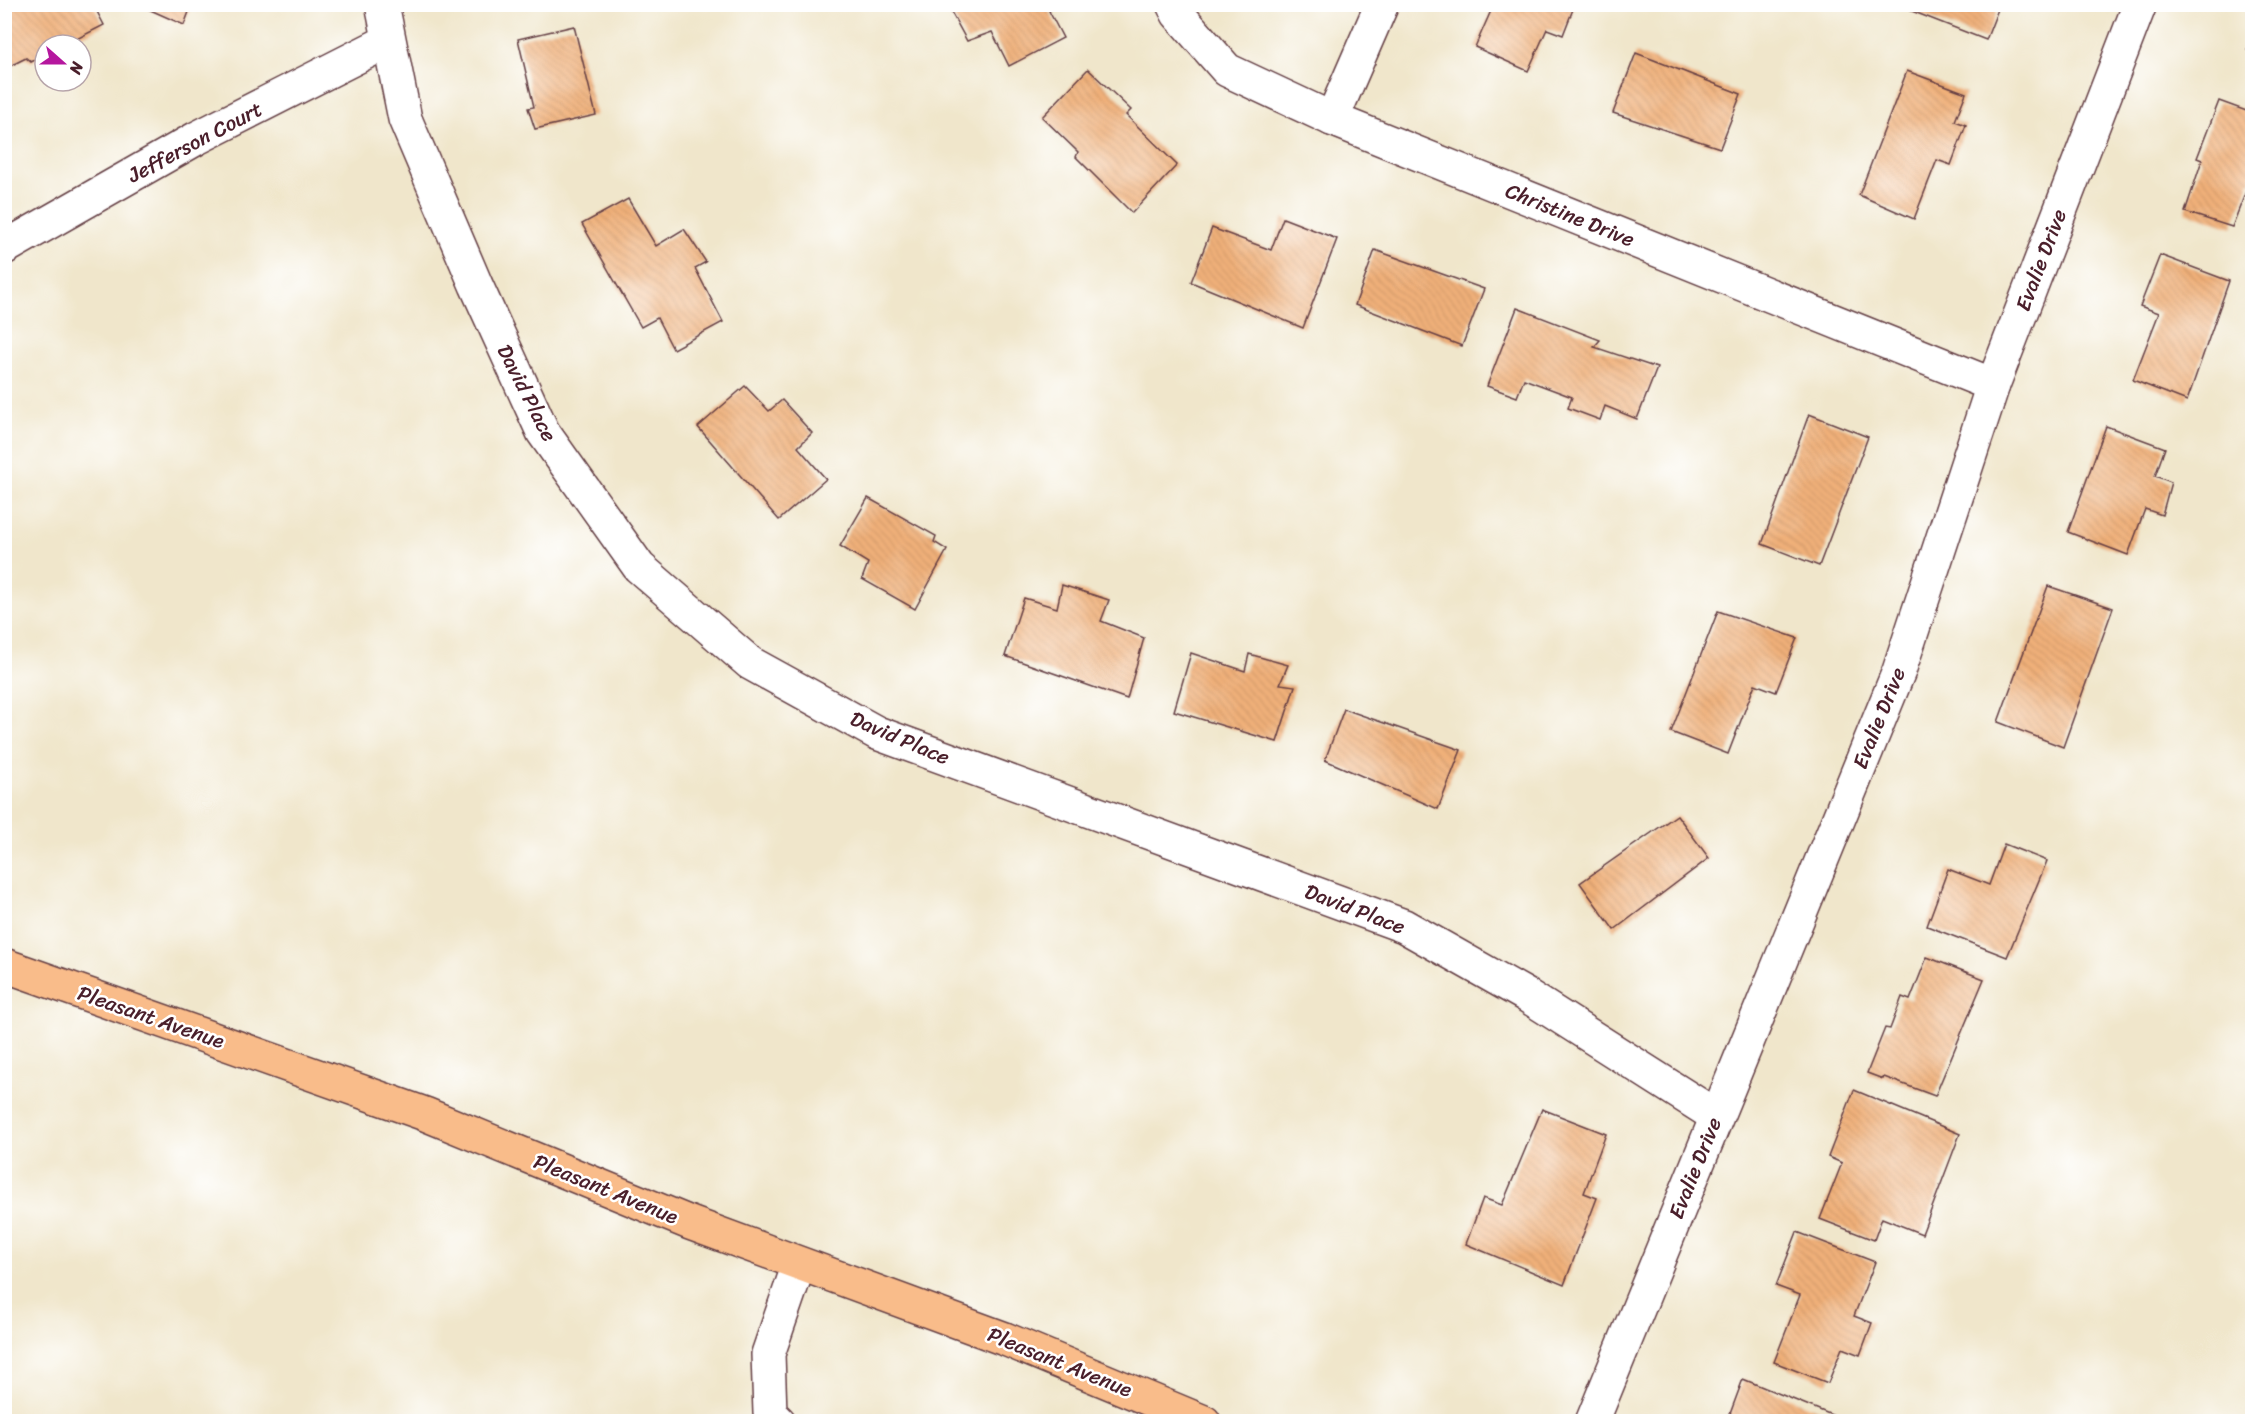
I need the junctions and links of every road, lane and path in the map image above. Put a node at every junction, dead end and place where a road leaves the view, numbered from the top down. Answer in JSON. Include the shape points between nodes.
{"nodes":[{"id":1,"x":382,"y":4,"type":"edge"},
{"id":2,"x":1173,"y":4,"type":"edge"},
{"id":3,"x":1382,"y":4,"type":"edge"},
{"id":4,"x":2140,"y":4,"type":"edge"},
{"id":5,"x":388,"y":41,"type":"junction"},
{"id":6,"x":1332,"y":119,"type":"junction"},
{"id":7,"x":4,"y":248,"type":"edge"},
{"id":8,"x":1993,"y":385,"type":"junction"},
{"id":9,"x":4,"y":965,"type":"edge"},
{"id":10,"x":1716,"y":1116,"type":"junction"},
{"id":11,"x":800,"y":1263,"type":"junction"},
{"id":12,"x":779,"y":1422,"type":"edge"},
{"id":13,"x":1204,"y":1422,"type":"edge"},
{"id":14,"x":1592,"y":1422,"type":"edge"}],
"edges":[{"from":1,"to":5,"type":"street","name":"David Place"},
{"from":2,"to":6,"type":"street","name":"Christine Drive","via":[[1227,69]]},
{"from":3,"to":6,"type":"street"},
{"from":4,"to":8,"type":"street","name":"Evalie Drive"},
{"from":5,"to":7,"type":"street","name":"Jefferson Court","via":[[197,138]]},
{"from":5,"to":10,"type":"street","name":"David Place","via":[[405,119],[543,432],[639,567],[750,663],[877,733],[1404,926],[1526,994]]},
{"from":6,"to":8,"type":"street","name":"Christine Drive"},
{"from":8,"to":10,"type":"street","name":"Evalie Drive","via":[[1899,671]]},
{"from":9,"to":11,"type":"main road","name":"Pleasant Avenue","via":[[425,1114],[690,1223]]},
{"from":10,"to":14,"type":"street","name":"Evalie Drive"},
{"from":11,"to":12,"type":"street","via":[[768,1354],[770,1413]]},
{"from":11,"to":13,"type":"main road","name":"Pleasant Avenue","via":[[1005,1339]]}]}
